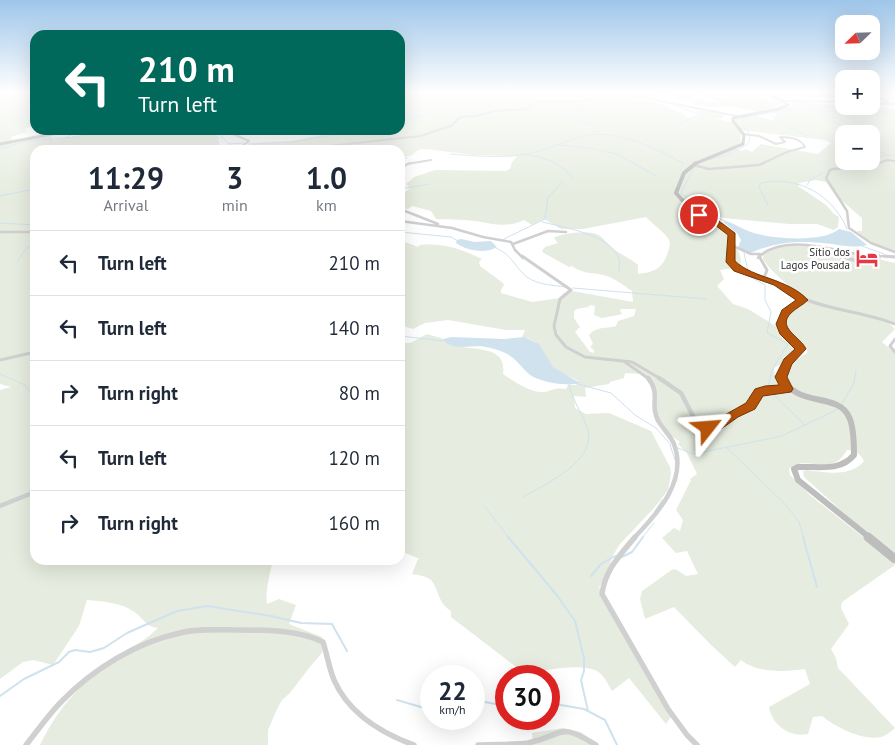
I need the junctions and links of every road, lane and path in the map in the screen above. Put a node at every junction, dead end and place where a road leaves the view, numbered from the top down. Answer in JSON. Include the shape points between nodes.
{"nodes":[{"id":1,"x":449,"y":127,"type":"edge"},
{"id":2,"x":737,"y":127,"type":"edge"},
{"id":3,"x":743,"y":134,"type":"junction"},
{"id":4,"x":47,"y":135,"type":"edge"},
{"id":5,"x":235,"y":135,"type":"edge"},
{"id":6,"x":0,"y":144,"type":"edge"},
{"id":7,"x":244,"y":145,"type":"edge"},
{"id":8,"x":334,"y":145,"type":"edge"},
{"id":9,"x":431,"y":160,"type":"dead end"},
{"id":10,"x":895,"y":161,"type":"edge"},
{"id":11,"x":405,"y":165,"type":"edge"},
{"id":12,"x":694,"y":165,"type":"junction"},
{"id":13,"x":405,"y":211,"type":"edge"},
{"id":14,"x":405,"y":222,"type":"edge"},
{"id":15,"x":442,"y":226,"type":"junction"},
{"id":16,"x":0,"y":232,"type":"edge"},
{"id":17,"x":30,"y":232,"type":"edge"},
{"id":18,"x":566,"y":232,"type":"dead end"},
{"id":19,"x":513,"y":244,"type":"junction"},
{"id":20,"x":731,"y":245,"type":"junction"},
{"id":21,"x":819,"y":250,"type":"dead end"},
{"id":22,"x":895,"y":252,"type":"edge"},
{"id":23,"x":760,"y":254,"type":"junction"},
{"id":24,"x":880,"y":255,"type":"junction"},
{"id":25,"x":895,"y":257,"type":"edge"},
{"id":26,"x":764,"y":278,"type":"junction"},
{"id":27,"x":802,"y":298,"type":"junction"},
{"id":28,"x":895,"y":324,"type":"edge"},
{"id":29,"x":895,"y":339,"type":"edge"},
{"id":30,"x":895,"y":352,"type":"edge"},
{"id":31,"x":30,"y":353,"type":"edge"},
{"id":32,"x":0,"y":360,"type":"edge"},
{"id":33,"x":623,"y":361,"type":"junction"},
{"id":34,"x":787,"y":389,"type":"junction"},
{"id":35,"x":30,"y":494,"type":"edge"},
{"id":36,"x":0,"y":506,"type":"edge"},
{"id":37,"x":895,"y":559,"type":"edge"},
{"id":38,"x":26,"y":745,"type":"edge"},
{"id":39,"x":414,"y":745,"type":"edge"},
{"id":40,"x":478,"y":745,"type":"edge"},
{"id":41,"x":596,"y":745,"type":"edge"},
{"id":42,"x":697,"y":745,"type":"edge"}],
"edges":[{"from":1,"to":8,"type":"street","via":[[420,136]]},
{"from":2,"to":3,"type":"street"},
{"from":3,"to":12,"type":"street","via":[[744,141],[740,146]]},
{"from":3,"to":12,"type":"street","via":[[778,144],[785,142],[780,137],[792,138],[806,146],[758,165],[709,169]]},
{"from":4,"to":6,"type":"street"},
{"from":5,"to":7,"type":"street","via":[[249,141]]},
{"from":9,"to":11,"type":"street"},
{"from":10,"to":22,"type":"street","via":[[887,160],[869,167],[833,169],[826,178],[847,211],[849,228],[871,243]]},
{"from":12,"to":20,"type":"street","via":[[685,172],[676,193],[691,210],[730,232],[733,236]]},
{"from":13,"to":15,"type":"street"},
{"from":14,"to":15,"type":"street"},
{"from":15,"to":19,"type":"street"},
{"from":16,"to":17,"type":"street"},
{"from":18,"to":19,"type":"street","via":[[548,230]]},
{"from":19,"to":33,"type":"street","via":[[527,261],[571,290],[560,299],[554,326],[556,336],[566,347],[591,359]]},
{"from":20,"to":23,"type":"street","via":[[751,254]]},
{"from":20,"to":26,"type":"street","via":[[730,262],[734,266]]},
{"from":21,"to":24,"type":"street","via":[[863,262]]},
{"from":23,"to":24,"type":"street","via":[[773,248],[803,245]]},
{"from":23,"to":26,"type":"street","via":[[758,258],[767,270]]},
{"from":24,"to":25,"type":"street"},
{"from":26,"to":27,"type":"street"},
{"from":27,"to":28,"type":"street","via":[[831,310],[867,315]]},
{"from":27,"to":34,"type":"street","via":[[802,302],[785,313],[781,324],[783,331],[801,349],[788,362],[781,377]]},
{"from":29,"to":30,"type":"street","via":[[890,346]]},
{"from":31,"to":32,"type":"street"},
{"from":33,"to":34,"type":"street","via":[[636,364],[677,389],[686,398],[695,420],[708,428],[750,406],[759,392]]},
{"from":33,"to":42,"type":"street","via":[[639,370],[655,388],[655,415],[673,441],[678,468],[663,505],[634,542],[611,563],[602,594],[668,709]]},
{"from":34,"to":37,"type":"street","via":[[840,408],[848,414],[851,423],[852,458],[840,466],[798,467],[794,469],[798,480]]},
{"from":35,"to":36,"type":"street"},
{"from":38,"to":39,"type":"street","via":[[63,701],[99,672],[157,638],[197,630],[297,633],[318,638],[323,642],[335,683],[350,703],[376,729]]},
{"from":40,"to":41,"type":"street","via":[[528,743],[560,731],[571,731]]}]}
